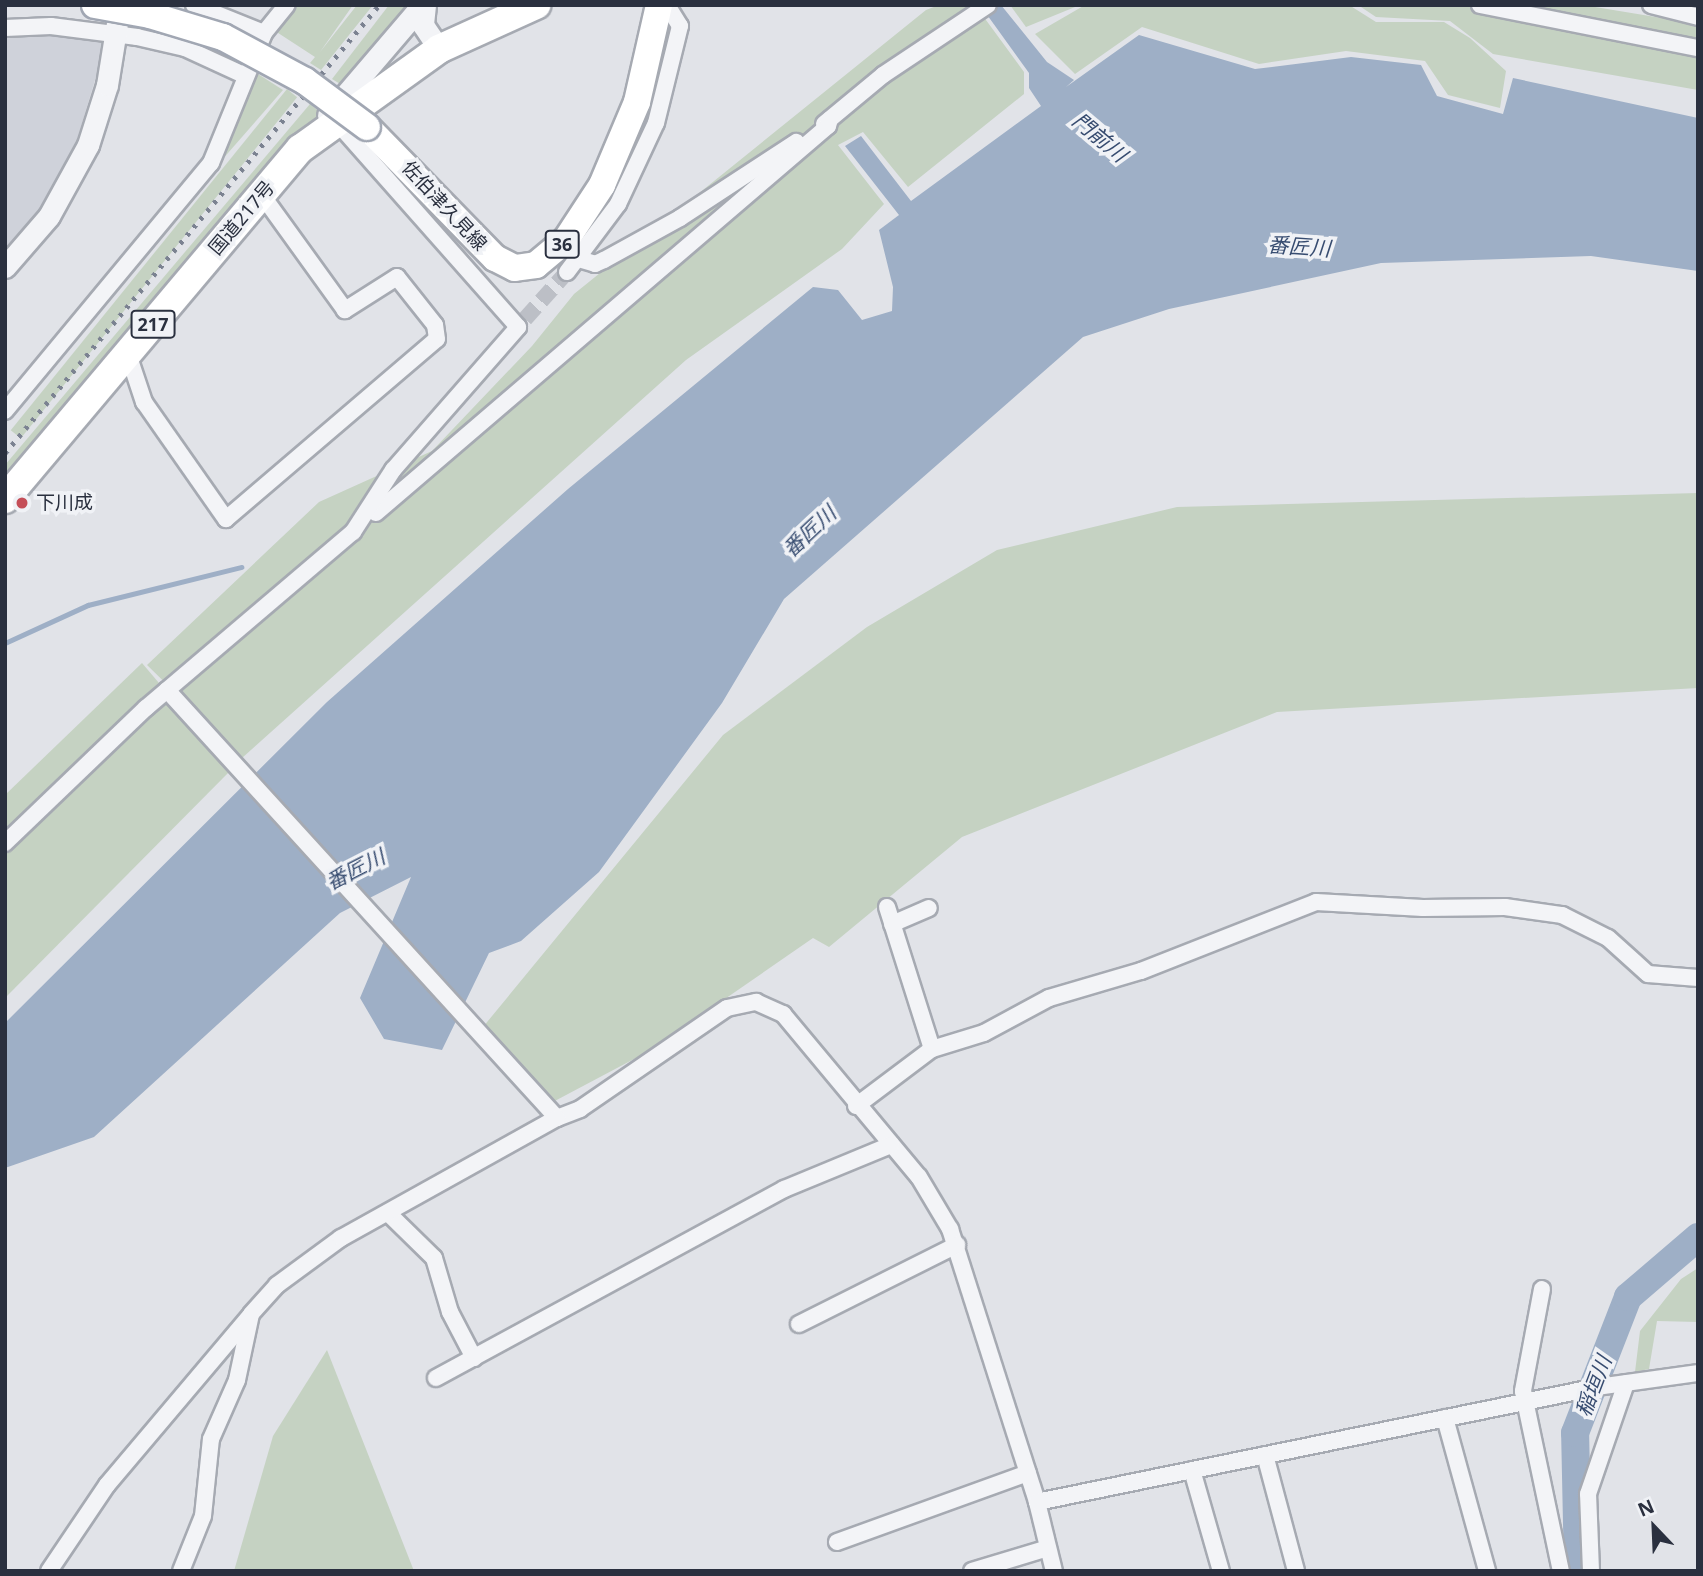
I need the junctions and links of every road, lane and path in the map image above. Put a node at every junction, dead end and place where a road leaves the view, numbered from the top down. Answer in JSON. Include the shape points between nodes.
{"nodes":[{"id":1,"x":95,"y":5,"type":"edge"},
{"id":2,"x":120,"y":5,"type":"edge"},
{"id":3,"x":194,"y":5,"type":"edge"},
{"id":4,"x":287,"y":5,"type":"edge"},
{"id":5,"x":423,"y":5,"type":"edge"},
{"id":6,"x":536,"y":5,"type":"edge"},
{"id":7,"x":659,"y":5,"type":"edge"},
{"id":8,"x":667,"y":5,"type":"edge"},
{"id":9,"x":988,"y":5,"type":"edge"},
{"id":10,"x":1480,"y":5,"type":"edge"},
{"id":11,"x":1651,"y":5,"type":"edge"},
{"id":12,"x":1698,"y":18,"type":"edge"},
{"id":13,"x":5,"y":28,"type":"edge"},
{"id":14,"x":115,"y":33,"type":"junction"},
{"id":15,"x":264,"y":33,"type":"junction"},
{"id":16,"x":1698,"y":48,"type":"edge"},
{"id":17,"x":439,"y":49,"type":"junction"},
{"id":18,"x":246,"y":76,"type":"junction"},
{"id":19,"x":830,"y":119,"type":"junction"},
{"id":20,"x":335,"y":120,"type":"junction"},
{"id":21,"x":300,"y":149,"type":"junction"},
{"id":22,"x":262,"y":195,"type":"junction"},
{"id":23,"x":579,"y":258,"type":"junction"},
{"id":24,"x":5,"y":267,"type":"edge"},
{"id":25,"x":568,"y":272,"type":"tunnel mouth"},
{"id":26,"x":128,"y":354,"type":"junction"},
{"id":27,"x":5,"y":411,"type":"edge"},
{"id":28,"x":5,"y":499,"type":"edge"},
{"id":29,"x":376,"y":513,"type":"dead end"},
{"id":30,"x":167,"y":690,"type":"junction"},
{"id":31,"x":5,"y":842,"type":"edge"},
{"id":32,"x":887,"y":907,"type":"dead end"},
{"id":33,"x":929,"y":908,"type":"dead end"},
{"id":34,"x":892,"y":923,"type":"junction"},
{"id":35,"x":1698,"y":978,"type":"edge"},
{"id":36,"x":932,"y":1049,"type":"junction"},
{"id":37,"x":856,"y":1106,"type":"junction"},
{"id":38,"x":557,"y":1118,"type":"junction"},
{"id":39,"x":891,"y":1145,"type":"junction"},
{"id":40,"x":388,"y":1213,"type":"junction"},
{"id":41,"x":957,"y":1245,"type":"junction"},
{"id":42,"x":1542,"y":1289,"type":"dead end"},
{"id":43,"x":251,"y":1314,"type":"junction"},
{"id":44,"x":799,"y":1324,"type":"dead end"},
{"id":45,"x":474,"y":1358,"type":"junction"},
{"id":46,"x":1698,"y":1373,"type":"edge"},
{"id":47,"x":436,"y":1378,"type":"dead end"},
{"id":48,"x":1626,"y":1383,"type":"junction"},
{"id":49,"x":1524,"y":1402,"type":"junction"},
{"id":50,"x":1445,"y":1418,"type":"junction"},
{"id":51,"x":1265,"y":1455,"type":"junction"},
{"id":52,"x":1192,"y":1470,"type":"junction"},
{"id":53,"x":1028,"y":1473,"type":"junction"},
{"id":54,"x":1037,"y":1502,"type":"junction"},
{"id":55,"x":837,"y":1542,"type":"dead end"},
{"id":56,"x":1048,"y":1548,"type":"junction"},
{"id":57,"x":49,"y":1571,"type":"edge"},
{"id":58,"x":181,"y":1571,"type":"edge"},
{"id":59,"x":972,"y":1571,"type":"edge"},
{"id":60,"x":1054,"y":1571,"type":"edge"},
{"id":61,"x":1220,"y":1571,"type":"edge"},
{"id":62,"x":1296,"y":1571,"type":"edge"},
{"id":63,"x":1487,"y":1571,"type":"edge"},
{"id":64,"x":1561,"y":1571,"type":"edge"},
{"id":65,"x":1591,"y":1571,"type":"edge"}],
"edges":[{"from":1,"to":7,"type":"main road","name":"佐伯津久見線","number":"36","bridge":true,"via":[[166,19],[230,40],[313,86],[367,127],[495,258],[515,268],[536,265],[566,240],[602,185],[637,102]]},
{"from":2,"to":14,"type":"street"},
{"from":3,"to":15,"type":"street"},
{"from":4,"to":15,"type":"street"},
{"from":5,"to":17,"type":"street","via":[[423,25]]},
{"from":5,"to":21,"type":"street"},
{"from":6,"to":17,"type":"highway","name":"国道217号","number":"217"},
{"from":8,"to":23,"type":"street","via":[[680,26],[656,124],[618,204]]},
{"from":9,"to":19,"type":"street","via":[[883,75]]},
{"from":10,"to":16,"type":"street"},
{"from":11,"to":12,"type":"street"},
{"from":13,"to":14,"type":"street","via":[[51,26]]},
{"from":14,"to":18,"type":"street","via":[[185,48]]},
{"from":14,"to":24,"type":"street","via":[[101,108],[71,181]]},
{"from":15,"to":18,"type":"street"},
{"from":17,"to":20,"type":"highway","name":"国道217号","number":"217"},
{"from":18,"to":27,"type":"street","via":[[211,163]]},
{"from":19,"to":23,"type":"street","via":[[669,224],[595,264]]},
{"from":19,"to":29,"type":"street","via":[[828,126]]},
{"from":20,"to":21,"type":"highway","name":"国道217号","number":"217"},
{"from":20,"to":30,"type":"street","via":[[522,323],[393,470],[353,532]]},
{"from":21,"to":22,"type":"highway","name":"国道217号","number":"217"},
{"from":22,"to":26,"type":"highway","name":"国道217号","number":"217"},
{"from":22,"to":26,"type":"street","via":[[345,310],[397,277],[435,325],[437,339],[226,519],[144,402]]},
{"from":23,"to":25,"type":"street"},
{"from":26,"to":28,"type":"highway","name":"国道217号","number":"217"},
{"from":30,"to":31,"type":"street"},
{"from":30,"to":38,"type":"street"},
{"from":32,"to":34,"type":"street"},
{"from":33,"to":34,"type":"street"},
{"from":34,"to":36,"type":"street"},
{"from":35,"to":36,"type":"street","via":[[1648,974],[1608,939],[1562,915],[1505,906],[1423,908],[1316,902],[1141,971],[1049,998],[985,1033]]},
{"from":36,"to":37,"type":"street"},
{"from":37,"to":38,"type":"street","via":[[783,1014],[756,1002],[727,1009],[580,1109]]},
{"from":37,"to":39,"type":"street"},
{"from":38,"to":40,"type":"street","via":[[486,1153]]},
{"from":39,"to":41,"type":"street","via":[[919,1177]]},
{"from":39,"to":45,"type":"street","via":[[784,1189]]},
{"from":40,"to":43,"type":"street","via":[[341,1238],[276,1285]]},
{"from":40,"to":45,"type":"street","via":[[434,1258],[450,1312]]},
{"from":41,"to":44,"type":"street"},
{"from":41,"to":53,"type":"street"},
{"from":42,"to":49,"type":"street"},
{"from":43,"to":57,"type":"street","via":[[107,1485]]},
{"from":43,"to":58,"type":"street","via":[[237,1380],[211,1439],[203,1516]]},
{"from":45,"to":47,"type":"street"},
{"from":46,"to":48,"type":"street"},
{"from":48,"to":49,"type":"street"},
{"from":48,"to":65,"type":"street","via":[[1588,1494]]},
{"from":49,"to":50,"type":"street"},
{"from":49,"to":64,"type":"street"},
{"from":50,"to":51,"type":"street"},
{"from":50,"to":63,"type":"street"},
{"from":51,"to":52,"type":"street"},
{"from":51,"to":62,"type":"street"},
{"from":52,"to":54,"type":"street"},
{"from":52,"to":61,"type":"street"},
{"from":53,"to":54,"type":"street"},
{"from":53,"to":55,"type":"street"},
{"from":54,"to":56,"type":"street"},
{"from":56,"to":59,"type":"street"},
{"from":56,"to":60,"type":"street"}]}
